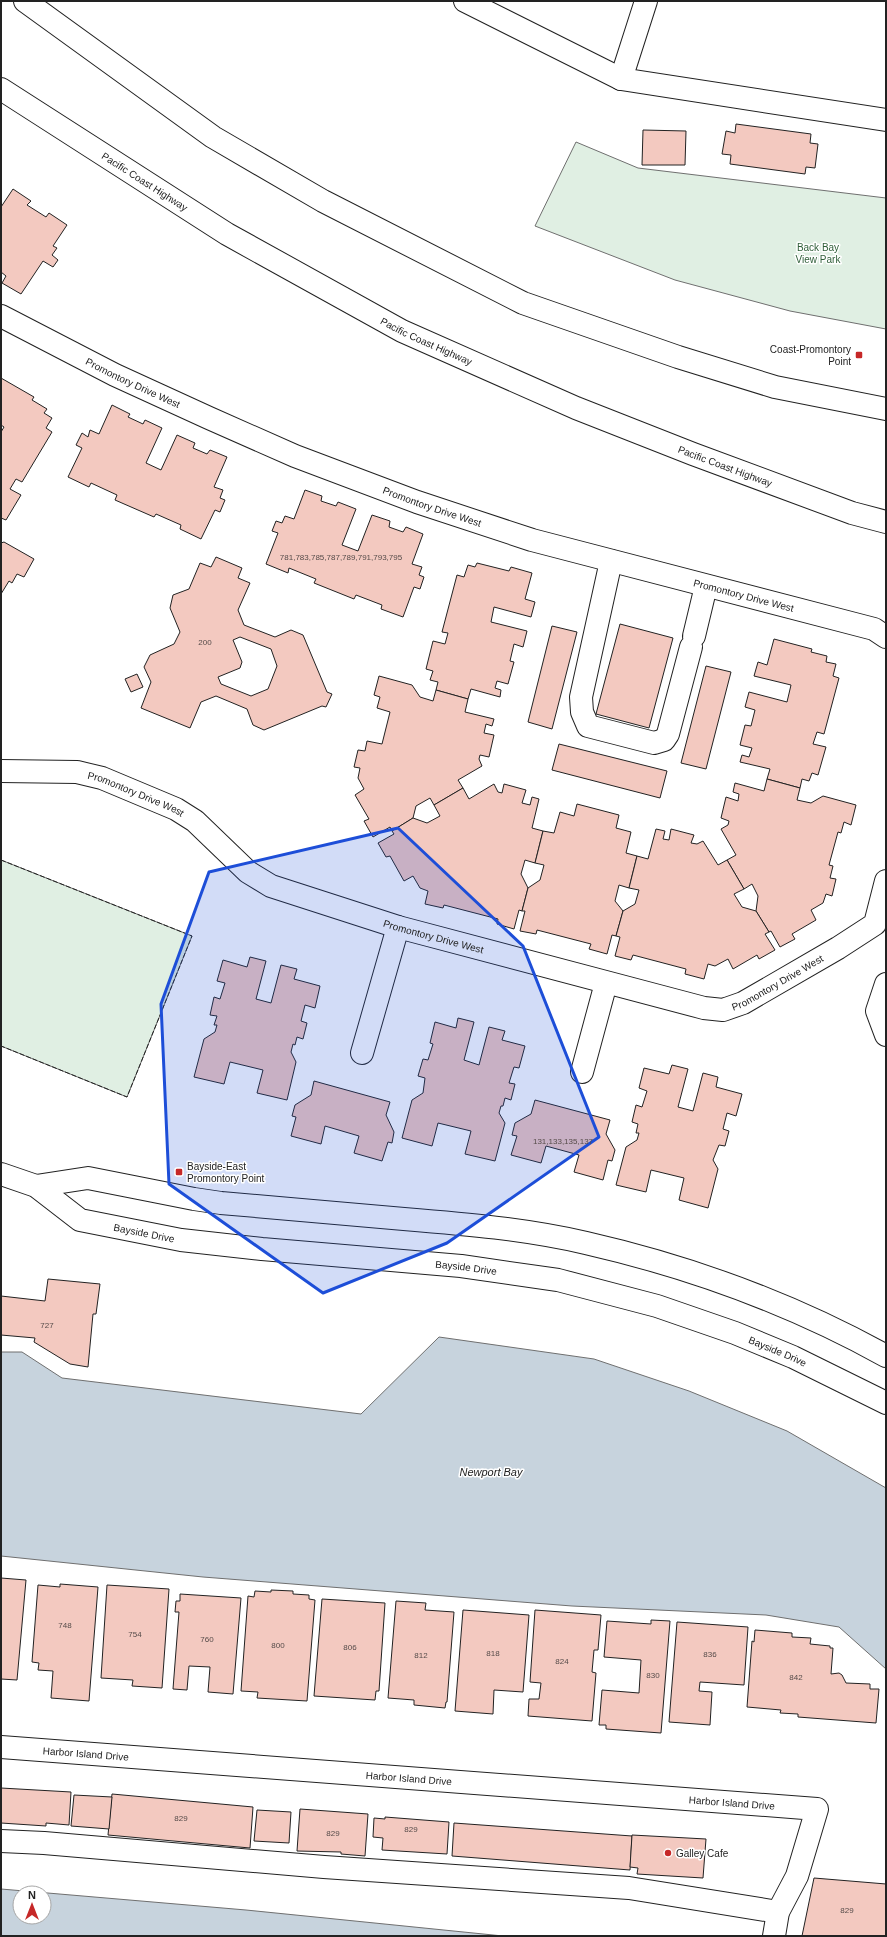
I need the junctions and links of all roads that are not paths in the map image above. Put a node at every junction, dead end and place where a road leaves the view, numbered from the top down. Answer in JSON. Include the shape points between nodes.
{"nodes":[{"id":1,"x":25,"y":1,"type":"edge"},
{"id":2,"x":465,"y":1,"type":"edge"},
{"id":3,"x":646,"y":1,"type":"edge"},
{"id":4,"x":621,"y":79,"type":"junction"},
{"id":5,"x":1,"y":90,"type":"edge"},
{"id":6,"x":886,"y":120,"type":"edge"},
{"id":7,"x":1,"y":316,"type":"edge"},
{"id":8,"x":886,"y":409,"type":"edge"},
{"id":9,"x":886,"y":522,"type":"edge"},
{"id":10,"x":611,"y":561,"type":"junction"},
{"id":11,"x":706,"y":586,"type":"junction"},
{"id":12,"x":886,"y":637,"type":"edge"},
{"id":13,"x":1,"y":771,"type":"edge"},
{"id":14,"x":886,"y":881,"type":"edge"},
{"id":15,"x":881,"y":925,"type":"edge"},
{"id":16,"x":398,"y":927,"type":"junction"},
{"id":17,"x":606,"y":983,"type":"junction"},
{"id":18,"x":886,"y":984,"type":"edge"},
{"id":19,"x":886,"y":1035,"type":"edge"},
{"id":20,"x":362,"y":1053,"type":"dead end"},
{"id":21,"x":582,"y":1072,"type":"dead end"},
{"id":22,"x":1,"y":1174,"type":"edge"},
{"id":23,"x":36,"y":1186,"type":"junction"},
{"id":24,"x":886,"y":1356,"type":"edge"},
{"id":25,"x":886,"y":1403,"type":"edge"},
{"id":26,"x":1,"y":1747,"type":"edge"},
{"id":27,"x":1,"y":1841,"type":"edge"},
{"id":28,"x":778,"y":1912,"type":"junction"},
{"id":29,"x":774,"y":1936,"type":"edge"}],
"edges":[{"from":1,"to":8,"type":"main road","via":[[213,137],[323,201],[523,303],[678,358],[775,387]]},
{"from":2,"to":4,"type":"main road"},
{"from":3,"to":4,"type":"main road"},
{"from":4,"to":6,"type":"main road"},
{"from":5,"to":9,"type":"main road","name":"Pacific Coast Highway","via":[[227,234],[402,331],[576,408],[844,510]]},
{"from":7,"to":10,"type":"main road","name":"Promontory Drive West","via":[[115,375],[294,456],[424,505],[532,540]]},
{"from":10,"to":11,"type":"main road","name":"Promontory Drive West"},
{"from":10,"to":11,"type":"main road","via":[[581,698],[582,712],[588,726],[654,743],[664,740],[668,734]]},
{"from":11,"to":12,"type":"main road","name":"Promontory Drive West","via":[[874,629]]},
{"from":13,"to":16,"type":"main road","name":"Promontory Drive West","via":[[77,772],[102,778],[189,817],[248,872],[271,886]]},
{"from":14,"to":15,"type":"main road","name":"Promontory Drive West"},
{"from":15,"to":17,"type":"main road","name":"Promontory Drive West","via":[[743,1003],[723,1010],[704,1008]]},
{"from":16,"to":17,"type":"main road","name":"Promontory Drive West"},
{"from":16,"to":20,"type":"main road"},
{"from":17,"to":21,"type":"main road"},
{"from":18,"to":19,"type":"main road","via":[[877,1011]]},
{"from":22,"to":23,"type":"main road","name":"Bayside Drive"},
{"from":23,"to":24,"type":"main road","name":"Bayside Drive","via":[[88,1178],[194,1199],[508,1230],[585,1243],[665,1263],[741,1288],[799,1311]]},
{"from":23,"to":25,"type":"main road","name":"Bayside Drive","via":[[80,1220],[181,1240],[460,1266],[558,1280],[657,1306],[735,1333],[793,1357]]},
{"from":26,"to":28,"type":"main road","name":"Harbor Island Drive","via":[[817,1809],[797,1876]]},
{"from":27,"to":28,"type":"main road","via":[[629,1888]]},
{"from":28,"to":29,"type":"main road"}]}
